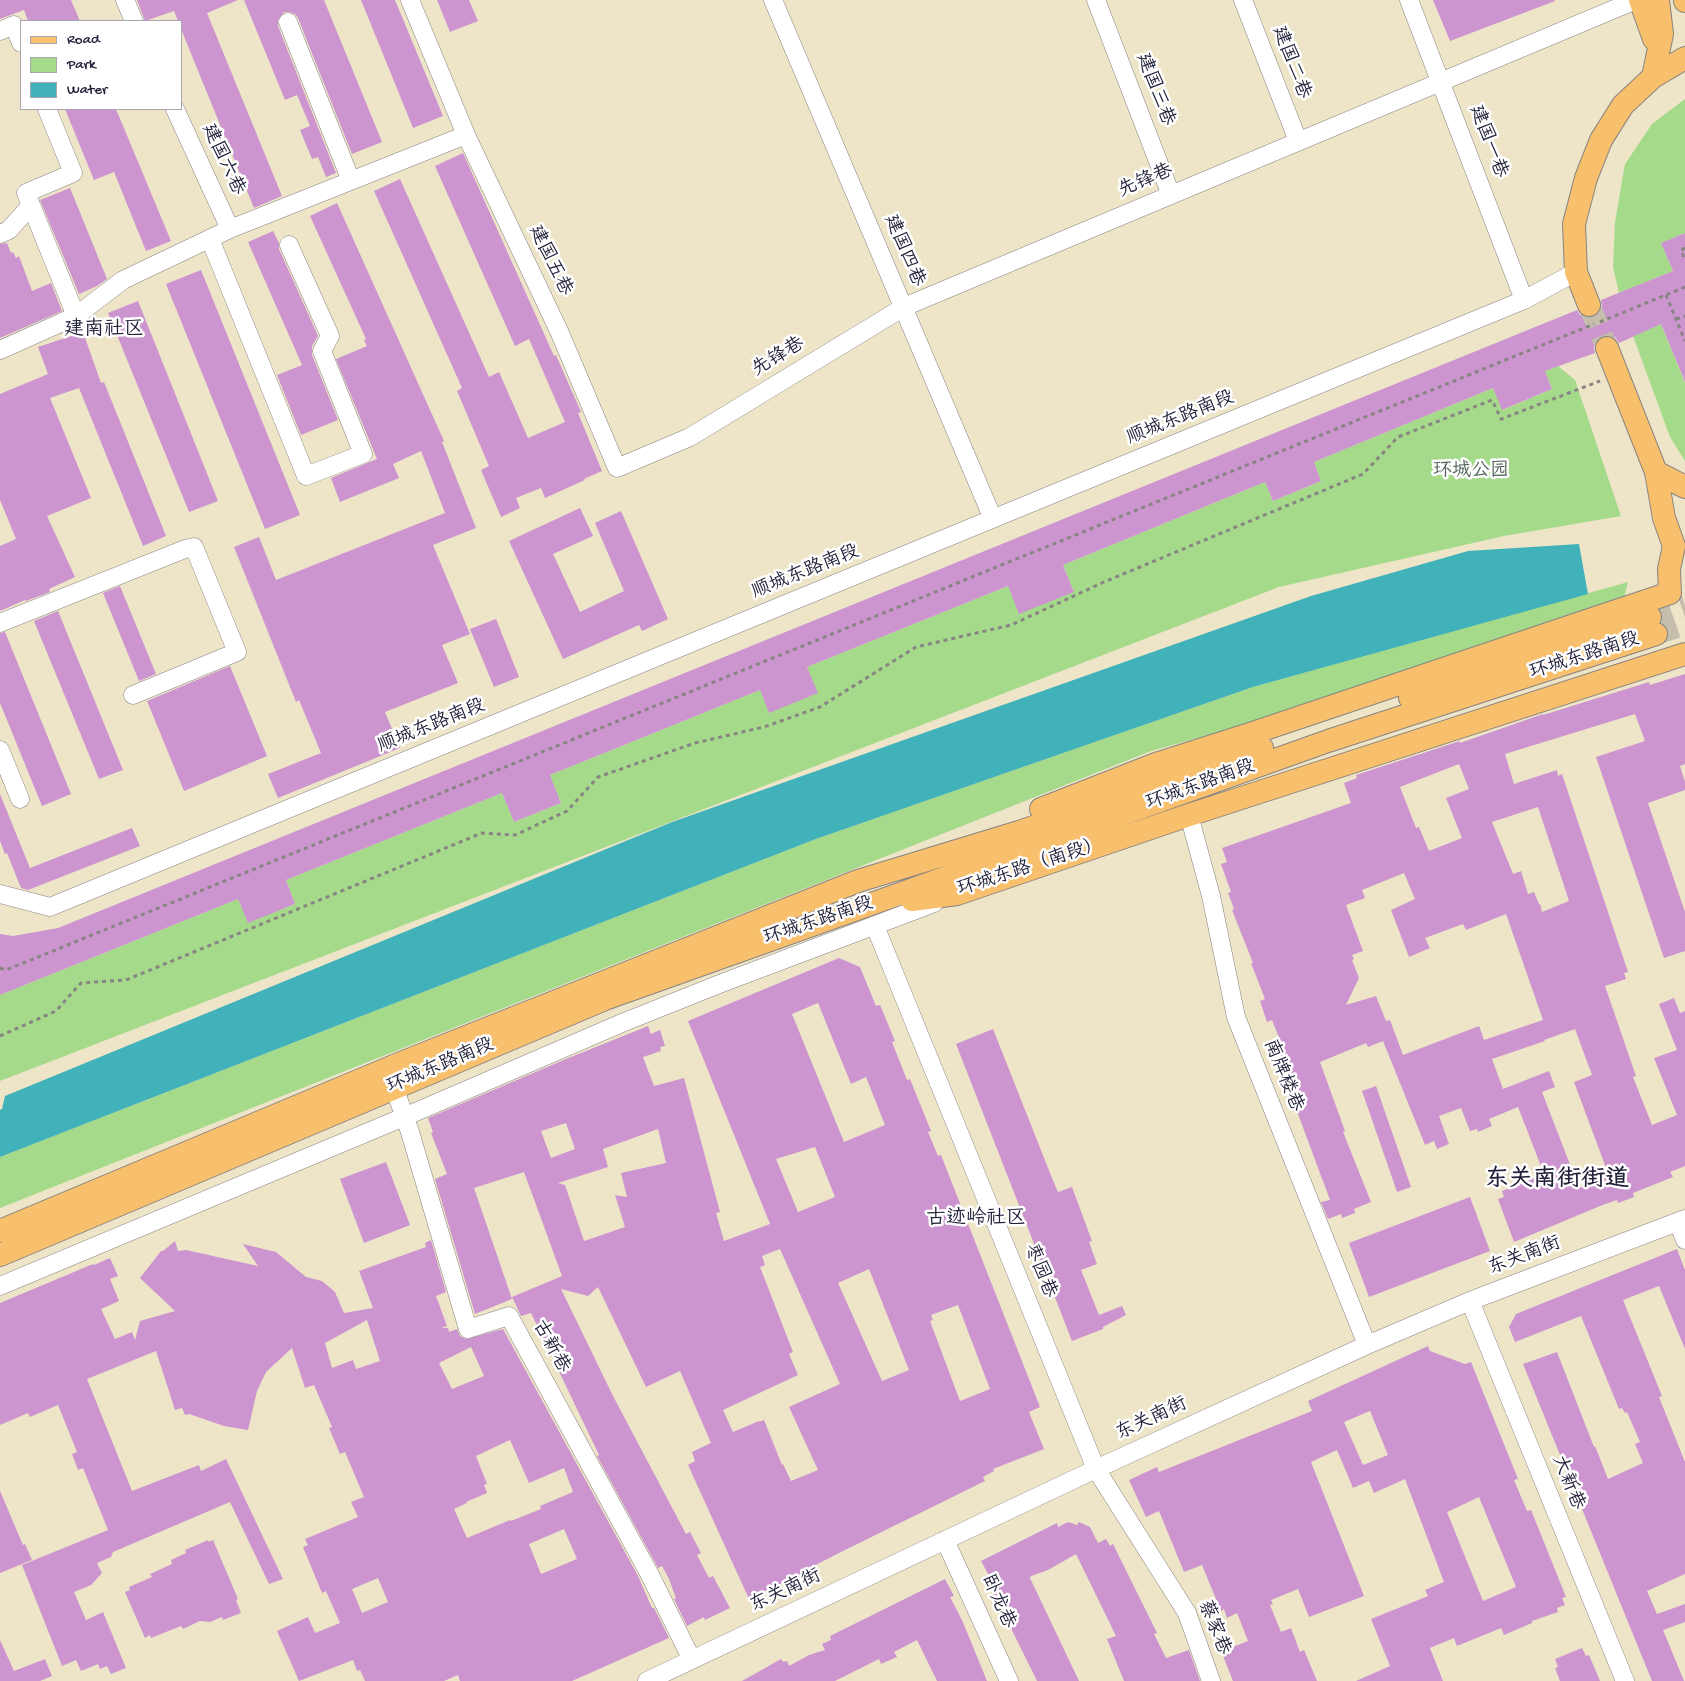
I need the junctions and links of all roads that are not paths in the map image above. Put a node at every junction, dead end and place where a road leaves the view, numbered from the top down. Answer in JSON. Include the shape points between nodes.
{"nodes":[{"id":1,"x":125,"y":0,"type":"edge"},
{"id":2,"x":410,"y":0,"type":"edge"},
{"id":3,"x":773,"y":0,"type":"edge"},
{"id":4,"x":1096,"y":0,"type":"edge"},
{"id":5,"x":1243,"y":0,"type":"edge"},
{"id":6,"x":1409,"y":0,"type":"edge"},
{"id":7,"x":1636,"y":0,"type":"edge"},
{"id":8,"x":1640,"y":0,"type":"edge"},
{"id":9,"x":1658,"y":0,"type":"edge"},
{"id":10,"x":134,"y":20,"type":"edge"},
{"id":11,"x":288,"y":22,"type":"dead end"},
{"id":12,"x":0,"y":31,"type":"edge"},
{"id":13,"x":20,"y":40,"type":"edge"},
{"id":14,"x":1658,"y":52,"type":"junction"},
{"id":15,"x":1685,"y":58,"type":"edge"},
{"id":16,"x":1653,"y":77,"type":"junction"},
{"id":17,"x":1441,"y":82,"type":"junction"},
{"id":18,"x":47,"y":110,"type":"edge"},
{"id":19,"x":175,"y":110,"type":"edge"},
{"id":20,"x":466,"y":135,"type":"junction"},
{"id":21,"x":1298,"y":142,"type":"junction"},
{"id":22,"x":351,"y":181,"type":"junction"},
{"id":23,"x":1171,"y":195,"type":"junction"},
{"id":24,"x":31,"y":205,"type":"junction"},
{"id":25,"x":230,"y":230,"type":"junction"},
{"id":26,"x":0,"y":234,"type":"edge"},
{"id":27,"x":210,"y":239,"type":"junction"},
{"id":28,"x":290,"y":245,"type":"dead end"},
{"id":29,"x":1576,"y":272,"type":"junction"},
{"id":30,"x":1524,"y":300,"type":"junction"},
{"id":31,"x":1589,"y":305,"type":"tunnel mouth"},
{"id":32,"x":904,"y":307,"type":"junction"},
{"id":33,"x":76,"y":316,"type":"junction"},
{"id":34,"x":1608,"y":348,"type":"tunnel mouth"},
{"id":35,"x":0,"y":350,"type":"edge"},
{"id":36,"x":690,"y":437,"type":"joint"},
{"id":37,"x":1656,"y":472,"type":"junction"},
{"id":38,"x":1685,"y":487,"type":"edge"},
{"id":39,"x":993,"y":519,"type":"junction"},
{"id":40,"x":1680,"y":591,"type":"edge"},
{"id":41,"x":0,"y":623,"type":"edge"},
{"id":42,"x":1684,"y":654,"type":"edge"},
{"id":43,"x":133,"y":695,"type":"dead end"},
{"id":44,"x":0,"y":750,"type":"edge"},
{"id":45,"x":20,"y":799,"type":"dead end"},
{"id":46,"x":1189,"y":815,"type":"junction"},
{"id":47,"x":858,"y":881,"type":"junction"},
{"id":48,"x":0,"y":894,"type":"edge"},
{"id":49,"x":872,"y":915,"type":"junction"},
{"id":50,"x":394,"y":1087,"type":"junction"},
{"id":51,"x":404,"y":1117,"type":"junction"},
{"id":52,"x":1682,"y":1221,"type":"edge"},
{"id":53,"x":0,"y":1231,"type":"edge"},
{"id":54,"x":1685,"y":1240,"type":"edge"},
{"id":55,"x":0,"y":1255,"type":"edge"},
{"id":56,"x":0,"y":1286,"type":"edge"},
{"id":57,"x":1470,"y":1301,"type":"junction"},
{"id":58,"x":1367,"y":1345,"type":"junction"},
{"id":59,"x":1096,"y":1469,"type":"junction"},
{"id":60,"x":945,"y":1540,"type":"junction"},
{"id":61,"x":1157,"y":1567,"type":"joint"},
{"id":62,"x":692,"y":1660,"type":"junction"},
{"id":63,"x":647,"y":1681,"type":"edge"},
{"id":64,"x":1009,"y":1681,"type":"edge"},
{"id":65,"x":1211,"y":1681,"type":"edge"},
{"id":66,"x":1625,"y":1681,"type":"edge"}],
"edges":[{"from":1,"to":10,"type":"street"},
{"from":2,"to":20,"type":"street","name":"建国五巷"},
{"from":3,"to":32,"type":"street","name":"建国四巷"},
{"from":4,"to":23,"type":"street","name":"建国三巷"},
{"from":5,"to":21,"type":"street","name":"建国二巷"},
{"from":6,"to":17,"type":"street","name":"建国一巷"},
{"from":7,"to":17,"type":"street","name":"先锋巷"},
{"from":8,"to":14,"type":"main road"},
{"from":9,"to":14,"type":"main road","via":[[1662,34]]},
{"from":11,"to":22,"type":"street"},
{"from":12,"to":13,"type":"street","via":[[14,25]]},
{"from":14,"to":16,"type":"main road"},
{"from":15,"to":16,"type":"main road"},
{"from":16,"to":29,"type":"main road","via":[[1623,105],[1601,140],[1586,178],[1574,224]]},
{"from":17,"to":21,"type":"street","name":"先锋巷"},
{"from":17,"to":30,"type":"street","name":"建国一巷"},
{"from":18,"to":24,"type":"street","via":[[73,173],[26,193]]},
{"from":19,"to":25,"type":"street","name":"建国六巷"},
{"from":20,"to":22,"type":"street"},
{"from":20,"to":36,"type":"street","name":"建国五巷","via":[[560,331],[617,468]]},
{"from":21,"to":23,"type":"street","name":"先锋巷"},
{"from":22,"to":25,"type":"street"},
{"from":23,"to":32,"type":"street","name":"先锋巷"},
{"from":24,"to":26,"type":"street","via":[[10,230]]},
{"from":24,"to":33,"type":"street"},
{"from":25,"to":27,"type":"street"},
{"from":27,"to":28,"type":"street","via":[[306,476],[363,454],[322,352],[330,336]]},
{"from":27,"to":33,"type":"street","via":[[123,280]]},
{"from":29,"to":30,"type":"street","name":"顺城东路南段"},
{"from":29,"to":31,"type":"main road"},
{"from":30,"to":39,"type":"street","name":"顺城东路南段"},
{"from":32,"to":36,"type":"street","name":"先锋巷"},
{"from":32,"to":39,"type":"street","name":"建国四巷"},
{"from":33,"to":35,"type":"street"},
{"from":34,"to":37,"type":"main road"},
{"from":37,"to":38,"type":"main road"},
{"from":37,"to":40,"type":"main road","via":[[1664,518],[1674,546],[1669,569]]},
{"from":39,"to":48,"type":"street","name":"顺城东路南段","via":[[50,907]]},
{"from":40,"to":47,"type":"main road","via":[[1156,764]]},
{"from":41,"to":43,"type":"street","via":[[194,547],[237,652]]},
{"from":42,"to":46,"type":"main road","name":"环城东路（南段）"},
{"from":44,"to":45,"type":"street"},
{"from":46,"to":49,"type":"main road","name":"环城东路（南段）","via":[[957,894]]},
{"from":46,"to":58,"type":"street","name":"南牌楼巷","via":[[1211,896],[1236,1017]]},
{"from":47,"to":49,"type":"main road","name":"环城东路南段","via":[[1019,832],[1653,626],[1328,741]]},
{"from":47,"to":53,"type":"main road","name":"环城东路南段","via":[[401,1063]]},
{"from":49,"to":50,"type":"main road","name":"环城东路南段","via":[[605,999]]},
{"from":49,"to":51,"type":"street","via":[[722,983]]},
{"from":49,"to":59,"type":"street","name":"枣园巷"},
{"from":50,"to":51,"type":"street","name":"古新巷"},
{"from":50,"to":55,"type":"main road","name":"环城东路南段"},
{"from":51,"to":56,"type":"street"},
{"from":51,"to":62,"type":"street","name":"古新巷","via":[[468,1329],[509,1316],[650,1575]]},
{"from":52,"to":54,"type":"street"},
{"from":52,"to":57,"type":"street","name":"东关南街"},
{"from":57,"to":58,"type":"street","name":"东关南街"},
{"from":57,"to":66,"type":"street","name":"大新巷"},
{"from":58,"to":59,"type":"street","name":"东关南街"},
{"from":59,"to":60,"type":"street","name":"东关南街"},
{"from":59,"to":61,"type":"street","name":"枣园巷"},
{"from":60,"to":62,"type":"street","name":"东关南街"},
{"from":60,"to":64,"type":"street","name":"卧龙巷"},
{"from":61,"to":65,"type":"street","name":"蔡家巷","via":[[1187,1613]]},
{"from":62,"to":63,"type":"street","name":"东关南街"}]}
